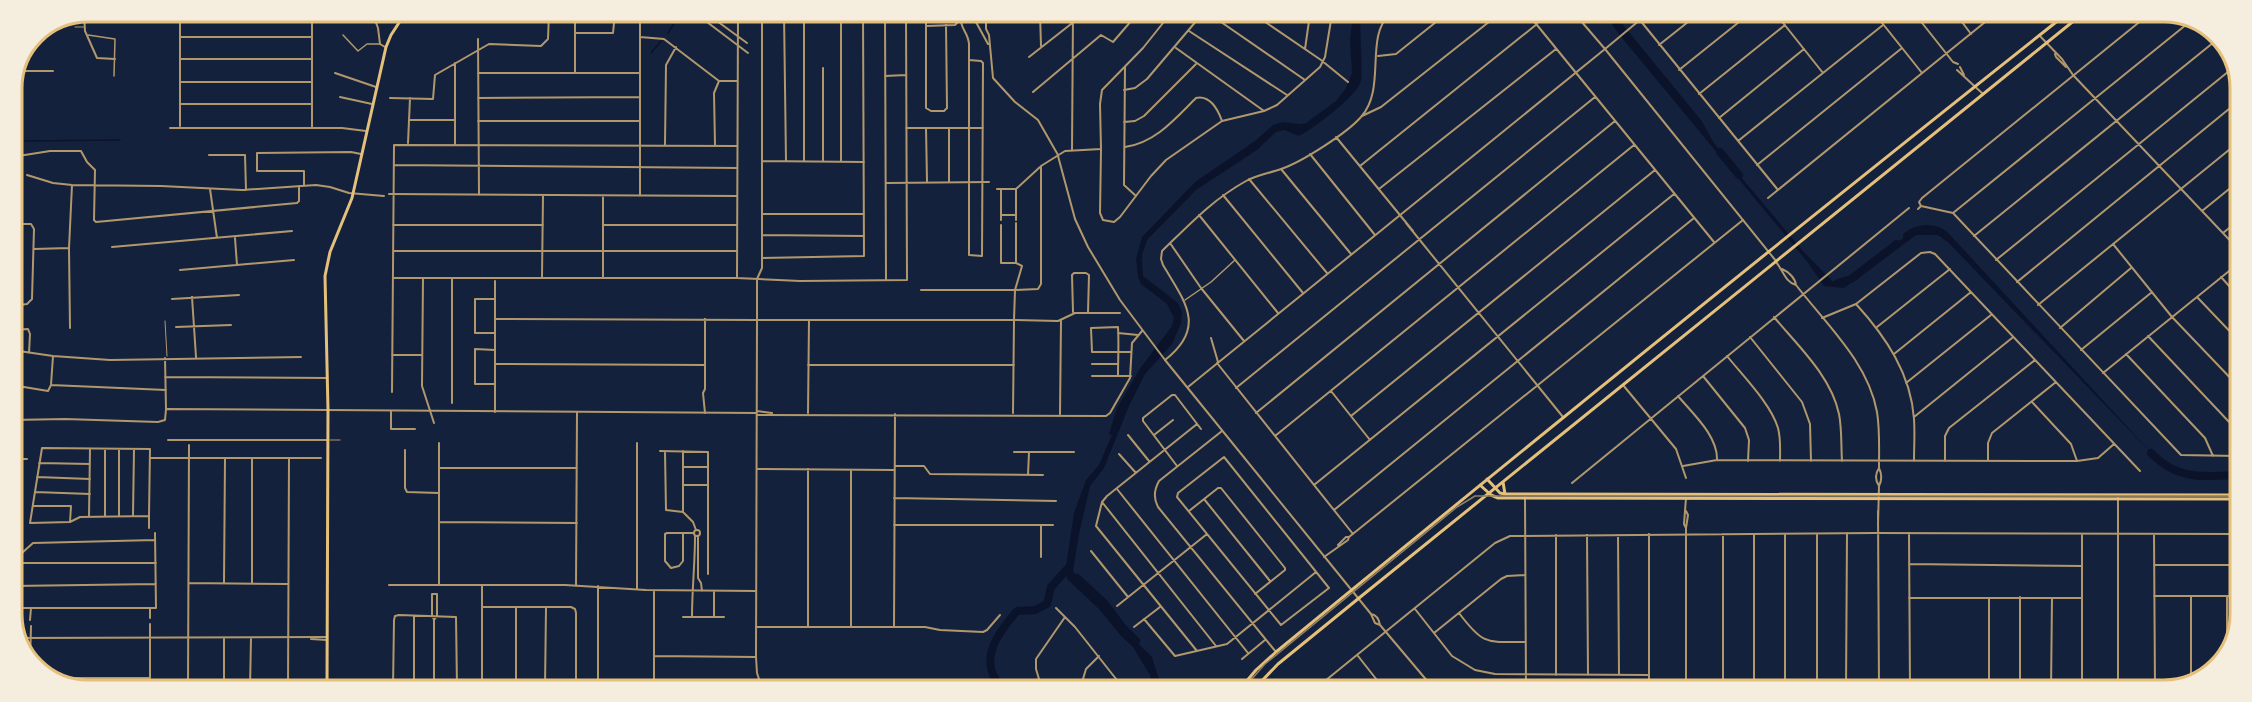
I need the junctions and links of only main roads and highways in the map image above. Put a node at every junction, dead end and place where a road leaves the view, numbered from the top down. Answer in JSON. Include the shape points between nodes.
{"nodes":[{"id":1,"x":399,"y":22,"type":"edge"},
{"id":2,"x":2056,"y":22,"type":"edge"},
{"id":3,"x":2072,"y":22,"type":"edge"},
{"id":4,"x":1487,"y":479,"type":"junction"},
{"id":5,"x":1503,"y":482,"type":"junction"},
{"id":6,"x":1480,"y":485,"type":"junction"},
{"id":7,"x":1495,"y":488,"type":"junction"},
{"id":8,"x":1489,"y":493,"type":"junction"},
{"id":9,"x":1505,"y":494,"type":"junction"},
{"id":10,"x":1525,"y":496,"type":"junction"},
{"id":11,"x":2230,"y":497,"type":"edge"},
{"id":12,"x":1498,"y":498,"type":"junction"},
{"id":13,"x":1480,"y":500,"type":"junction"},
{"id":14,"x":327,"y":680,"type":"edge"},
{"id":15,"x":1248,"y":680,"type":"edge"},
{"id":16,"x":1263,"y":680,"type":"edge"}],
"edges":[{"from":1,"to":14,"type":"main road","via":[[386,47],[353,194],[330,252],[325,276]]},
{"from":2,"to":4,"type":"main road"},
{"from":3,"to":5,"type":"main road"},
{"from":4,"to":6,"type":"main road"},
{"from":4,"to":7,"type":"main road"},
{"from":5,"to":7,"type":"main road"},
{"from":5,"to":9,"type":"main road"},
{"from":6,"to":8,"type":"main road"},
{"from":6,"to":15,"type":"main road","via":[[1276,652]]},
{"from":7,"to":8,"type":"main road"},
{"from":7,"to":9,"type":"main road"},
{"from":8,"to":12,"type":"main road"},
{"from":8,"to":13,"type":"main road"},
{"from":9,"to":10,"type":"main road"},
{"from":10,"to":11,"type":"main road"},
{"from":10,"to":12,"type":"main road"},
{"from":12,"to":13,"type":"main road"},
{"from":13,"to":16,"type":"main road"}]}
